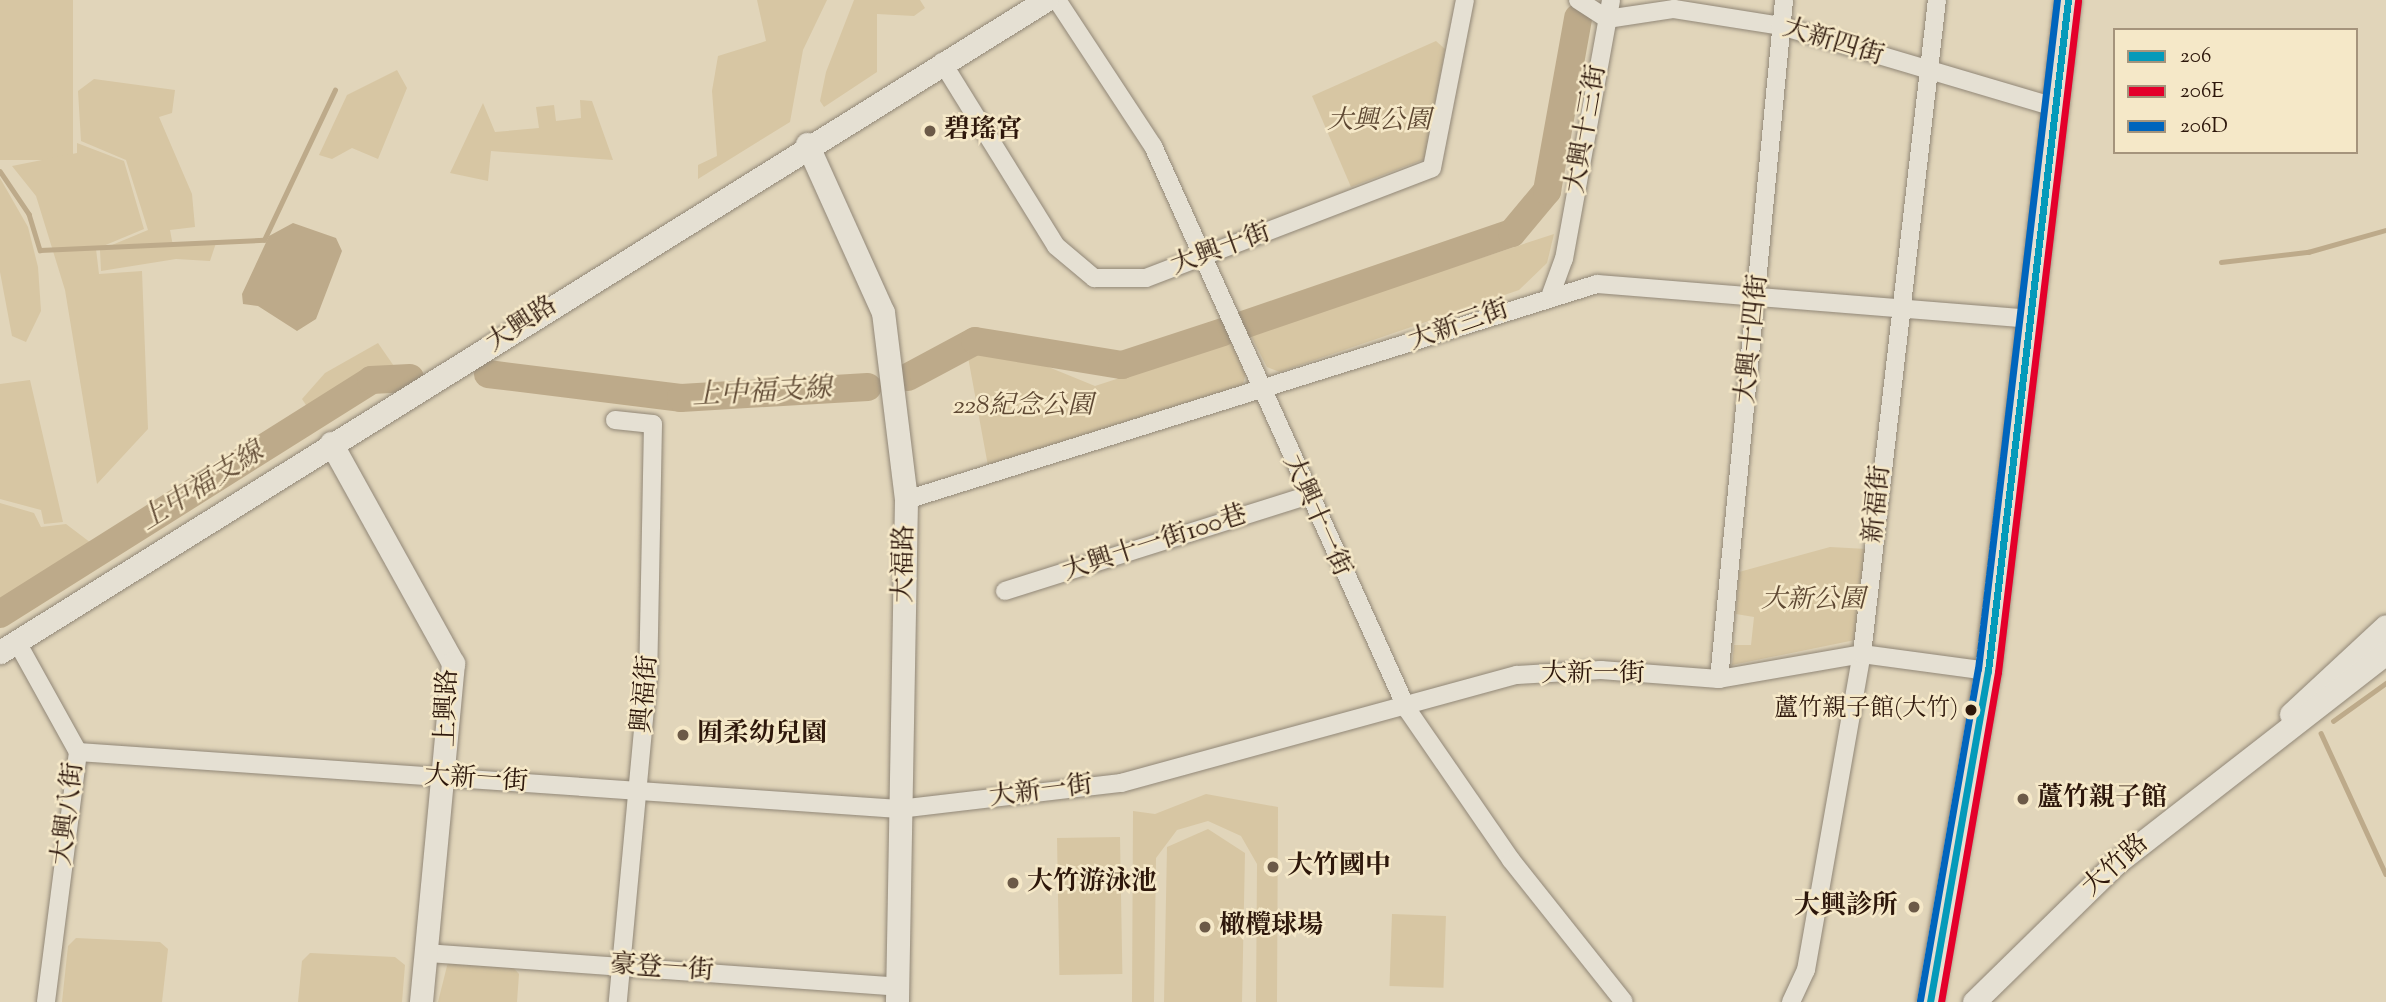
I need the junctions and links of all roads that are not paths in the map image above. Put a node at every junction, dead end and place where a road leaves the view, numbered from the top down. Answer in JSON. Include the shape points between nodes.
{"nodes":[{"id":1,"x":1045,"y":0,"type":"edge"},
{"id":2,"x":1057,"y":0,"type":"edge"},
{"id":3,"x":1465,"y":0,"type":"edge"},
{"id":4,"x":1578,"y":0,"type":"edge"},
{"id":5,"x":1611,"y":0,"type":"edge"},
{"id":6,"x":1784,"y":0,"type":"edge"},
{"id":7,"x":1937,"y":0,"type":"edge"},
{"id":8,"x":2068,"y":0,"type":"edge"},
{"id":9,"x":1607,"y":19,"type":"junction"},
{"id":10,"x":1782,"y":26,"type":"junction"},
{"id":11,"x":942,"y":62,"type":"junction"},
{"id":12,"x":1927,"y":72,"type":"junction"},
{"id":13,"x":2054,"y":107,"type":"junction"},
{"id":14,"x":807,"y":144,"type":"junction"},
{"id":15,"x":1564,"y":259,"type":"junction"},
{"id":16,"x":1200,"y":260,"type":"junction"},
{"id":17,"x":1597,"y":284,"type":"junction"},
{"id":18,"x":1550,"y":294,"type":"junction"},
{"id":19,"x":1757,"y":296,"type":"junction"},
{"id":20,"x":1901,"y":306,"type":"junction"},
{"id":21,"x":2030,"y":319,"type":"junction"},
{"id":22,"x":1261,"y":391,"type":"junction"},
{"id":23,"x":615,"y":421,"type":"dead end"},
{"id":24,"x":331,"y":443,"type":"junction"},
{"id":25,"x":1306,"y":496,"type":"junction"},
{"id":26,"x":906,"y":500,"type":"junction"},
{"id":27,"x":1004,"y":592,"type":"dead end"},
{"id":28,"x":2386,"y":626,"type":"edge"},
{"id":29,"x":8,"y":647,"type":"edge"},
{"id":30,"x":2386,"y":653,"type":"edge"},
{"id":31,"x":1862,"y":654,"type":"junction"},
{"id":32,"x":1988,"y":671,"type":"junction"},
{"id":33,"x":1719,"y":679,"type":"junction"},
{"id":34,"x":1407,"y":709,"type":"junction"},
{"id":35,"x":2267,"y":741,"type":"junction"},
{"id":36,"x":78,"y":752,"type":"junction"},
{"id":37,"x":444,"y":778,"type":"junction"},
{"id":38,"x":638,"y":792,"type":"junction"},
{"id":39,"x":899,"y":810,"type":"junction"},
{"id":40,"x":426,"y":953,"type":"junction"},
{"id":41,"x":621,"y":966,"type":"junction"},
{"id":42,"x":897,"y":994,"type":"edge"},
{"id":43,"x":46,"y":1002,"type":"edge"},
{"id":44,"x":421,"y":1002,"type":"edge"},
{"id":45,"x":618,"y":1002,"type":"edge"},
{"id":46,"x":1624,"y":1002,"type":"edge"},
{"id":47,"x":1791,"y":1002,"type":"edge"},
{"id":48,"x":1930,"y":1002,"type":"edge"},
{"id":49,"x":1974,"y":1002,"type":"edge"}],
"edges":[{"from":1,"to":11,"type":"street","name":"大興路"},
{"from":2,"to":16,"type":"street","name":"大興十一街","via":[[1153,146]]},
{"from":3,"to":16,"type":"street","name":"大興十街","via":[[1432,169]]},
{"from":4,"to":9,"type":"street"},
{"from":5,"to":9,"type":"street","name":"大興十三街"},
{"from":6,"to":10,"type":"street","name":"大興十四街"},
{"from":7,"to":12,"type":"street","name":"新福街"},
{"from":8,"to":13,"type":"main road"},
{"from":9,"to":10,"type":"street","name":"大新四街","via":[[1674,9]]},
{"from":9,"to":15,"type":"street","name":"大興十三街"},
{"from":10,"to":12,"type":"street","name":"大新四街"},
{"from":10,"to":19,"type":"street","name":"大興十四街"},
{"from":11,"to":14,"type":"street","name":"大興路"},
{"from":11,"to":16,"type":"street","name":"大興十街","via":[[1056,246],[1094,278],[1146,278]]},
{"from":12,"to":13,"type":"street","name":"大新四街"},
{"from":12,"to":20,"type":"street","name":"新福街"},
{"from":13,"to":21,"type":"main road"},
{"from":14,"to":24,"type":"street","name":"大興路"},
{"from":14,"to":26,"type":"street","name":"大福路","via":[[883,312]]},
{"from":15,"to":17,"type":"street","via":[[1581,281]]},
{"from":15,"to":18,"type":"street","name":"大興十三街"},
{"from":16,"to":22,"type":"street","name":"大興十一街"},
{"from":17,"to":18,"type":"street","name":"大新三街"},
{"from":17,"to":19,"type":"street","name":"大新三街"},
{"from":18,"to":22,"type":"street","name":"大新三街"},
{"from":19,"to":20,"type":"street","name":"大新三街"},
{"from":19,"to":33,"type":"street","name":"大興十四街"},
{"from":20,"to":21,"type":"street","name":"大新三街"},
{"from":20,"to":31,"type":"street","name":"新福街"},
{"from":21,"to":32,"type":"main road"},
{"from":22,"to":25,"type":"street","name":"大興十一街"},
{"from":22,"to":26,"type":"street","name":"大新三街"},
{"from":23,"to":38,"type":"street","name":"興福街","via":[[653,424],[650,638]]},
{"from":24,"to":29,"type":"street","name":"大興路"},
{"from":24,"to":37,"type":"street","name":"上興路","via":[[453,663]]},
{"from":25,"to":27,"type":"street","name":"大興十一街100巷"},
{"from":25,"to":34,"type":"street","name":"大興十一街"},
{"from":26,"to":39,"type":"street","name":"大福路"},
{"from":28,"to":35,"type":"street","name":"大竹路"},
{"from":29,"to":36,"type":"street","name":"大興八街"},
{"from":30,"to":35,"type":"street","name":"大竹路","via":[[2307,718]]},
{"from":31,"to":32,"type":"street","name":"大新一街"},
{"from":31,"to":33,"type":"street","name":"大新一街"},
{"from":31,"to":47,"type":"street","name":"新福街","via":[[1806,970]]},
{"from":32,"to":48,"type":"main road"},
{"from":33,"to":34,"type":"street","name":"大新一街","via":[[1601,670],[1517,675]]},
{"from":34,"to":39,"type":"street","name":"大新一街","via":[[1121,783]]},
{"from":34,"to":46,"type":"street","name":"大興十一街","via":[[1511,860]]},
{"from":35,"to":49,"type":"street","name":"大竹路","via":[[2116,863]]},
{"from":36,"to":37,"type":"street","name":"大新一街"},
{"from":36,"to":43,"type":"street","name":"大興八街"},
{"from":37,"to":38,"type":"street","name":"大新一街"},
{"from":37,"to":40,"type":"street","name":"上興路"},
{"from":38,"to":39,"type":"street","name":"大新一街"},
{"from":38,"to":41,"type":"street","name":"興福街"},
{"from":39,"to":42,"type":"street","name":"大福路"},
{"from":40,"to":41,"type":"street","name":"豪登一街"},
{"from":40,"to":44,"type":"street","name":"上興路"},
{"from":41,"to":42,"type":"street","name":"豪登一街"},
{"from":41,"to":45,"type":"street","name":"興福街"}]}
